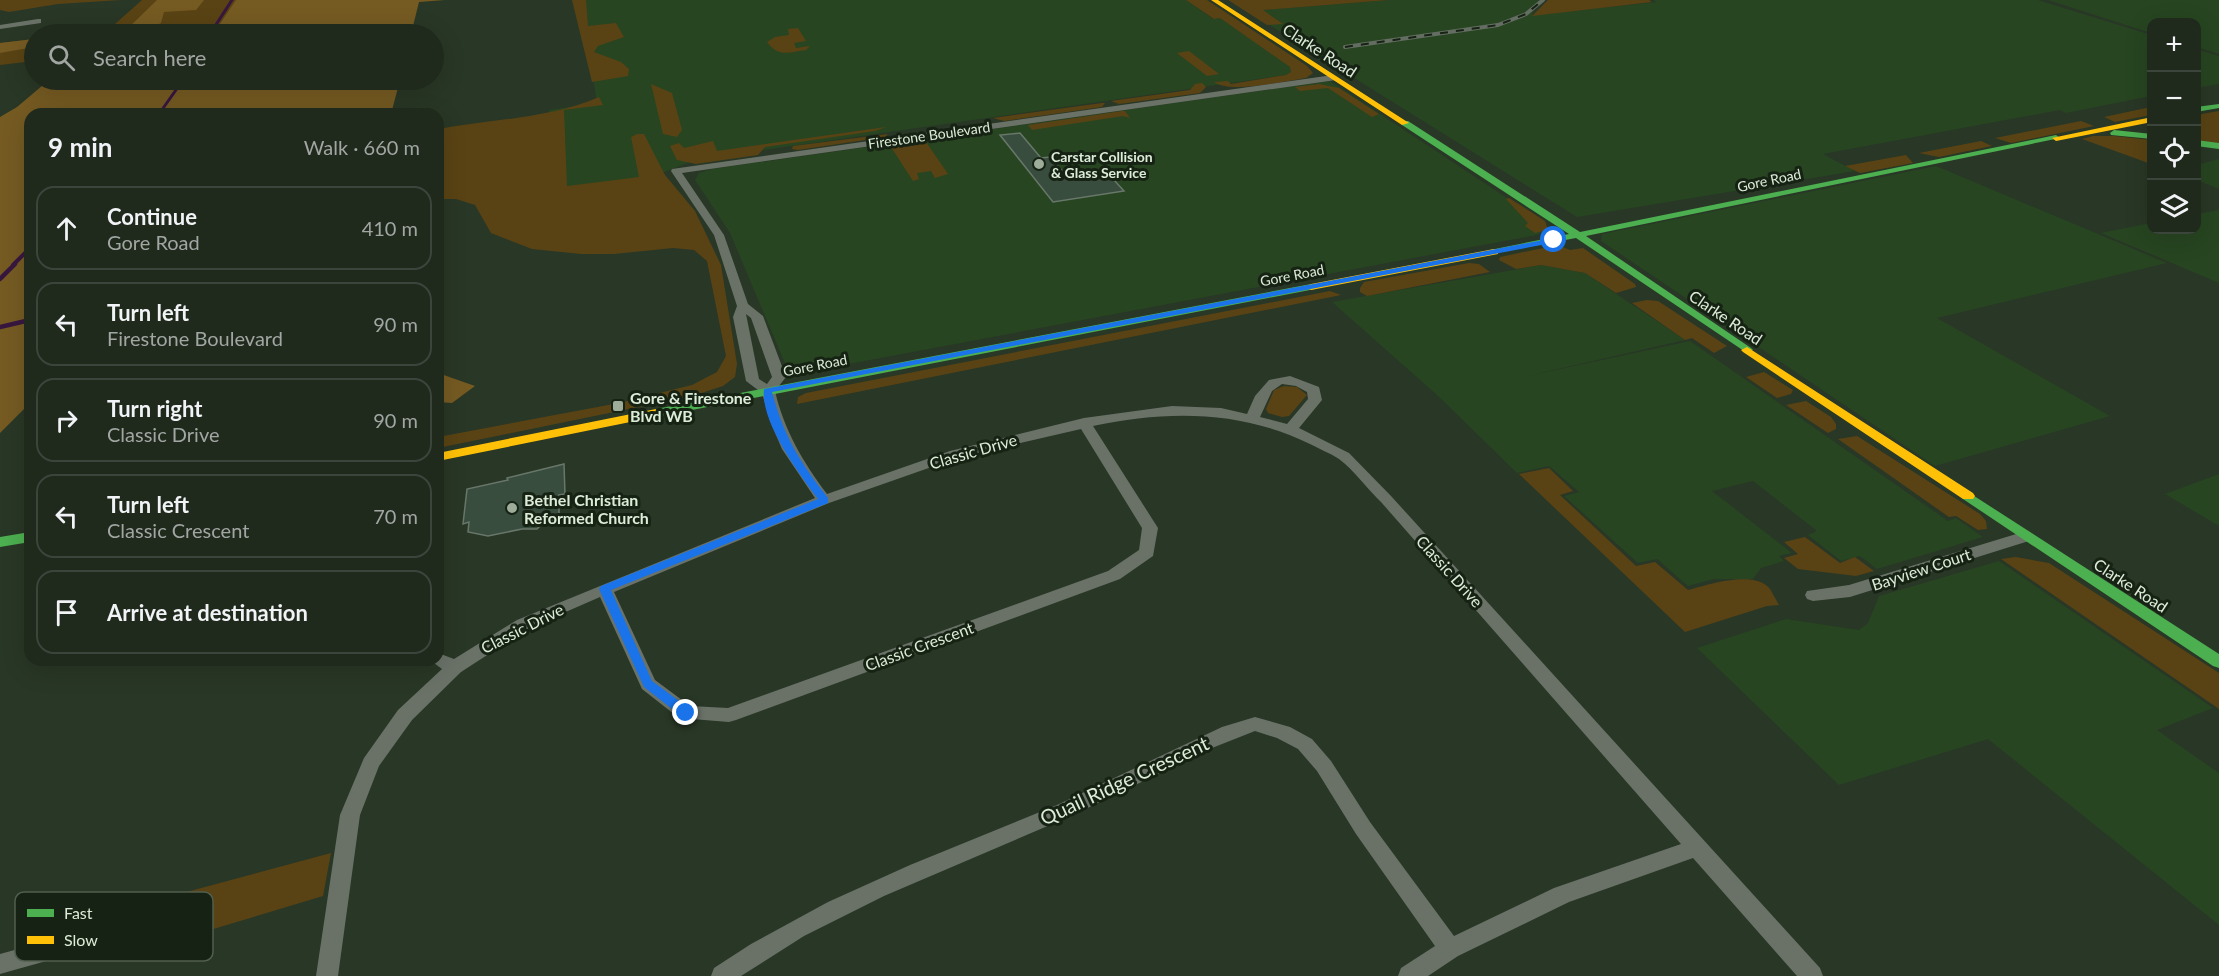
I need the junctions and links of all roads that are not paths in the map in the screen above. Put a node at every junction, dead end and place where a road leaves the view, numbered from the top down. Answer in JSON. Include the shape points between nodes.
{"nodes":[{"id":1,"x":1214,"y":0,"type":"edge"},
{"id":2,"x":38,"y":21,"type":"dead end"},
{"id":3,"x":0,"y":27,"type":"edge"},
{"id":4,"x":1333,"y":78,"type":"junction"},
{"id":5,"x":2219,"y":106,"type":"edge"},
{"id":6,"x":2201,"y":109,"type":"edge"},
{"id":7,"x":2147,"y":120,"type":"edge"},
{"id":8,"x":2094,"y":130,"type":"junction"},
{"id":9,"x":2147,"y":137,"type":"edge"},
{"id":10,"x":2201,"y":144,"type":"edge"},
{"id":11,"x":2219,"y":146,"type":"edge"},
{"id":12,"x":1578,"y":235,"type":"junction"},
{"id":13,"x":743,"y":306,"type":"junction"},
{"id":14,"x":768,"y":391,"type":"junction"},
{"id":15,"x":1252,"y":419,"type":"junction"},
{"id":16,"x":1084,"y":422,"type":"junction"},
{"id":17,"x":1290,"y":429,"type":"junction"},
{"id":18,"x":444,"y":456,"type":"edge"},
{"id":19,"x":824,"y":500,"type":"junction"},
{"id":20,"x":2026,"y":536,"type":"junction"},
{"id":21,"x":24,"y":538,"type":"edge"},
{"id":22,"x":0,"y":542,"type":"edge"},
{"id":23,"x":605,"y":589,"type":"junction"},
{"id":24,"x":1814,"y":595,"type":"dead end"},
{"id":25,"x":444,"y":662,"type":"edge"},
{"id":26,"x":2219,"y":662,"type":"edge"},
{"id":27,"x":455,"y":667,"type":"junction"},
{"id":28,"x":1696,"y":848,"type":"junction"},
{"id":29,"x":1450,"y":949,"type":"junction"},
{"id":30,"x":15,"y":960,"type":"edge"},
{"id":31,"x":0,"y":964,"type":"edge"},
{"id":32,"x":327,"y":976,"type":"edge"},
{"id":33,"x":722,"y":976,"type":"edge"},
{"id":34,"x":1409,"y":976,"type":"edge"},
{"id":35,"x":1812,"y":976,"type":"edge"}],
"edges":[{"from":1,"to":4,"type":"main road","name":"Clarke Road"},
{"from":2,"to":3,"type":"street"},
{"from":4,"to":12,"type":"main road","name":"Clarke Road"},
{"from":4,"to":13,"type":"street","name":"Firestone Boulevard","via":[[676,171],[719,235]]},
{"from":5,"to":6,"type":"main road"},
{"from":7,"to":8,"type":"main road","name":"Gore Road"},
{"from":8,"to":9,"type":"main road"},
{"from":8,"to":12,"type":"main road","name":"Gore Road"},
{"from":10,"to":11,"type":"main road"},
{"from":12,"to":14,"type":"main road","name":"Gore Road"},
{"from":12,"to":20,"type":"main road","name":"Clarke Road"},
{"from":13,"to":14,"type":"street","name":"Firestone Boulevard","via":[[739,317],[753,381]]},
{"from":13,"to":14,"type":"street","name":"Firestone Boulevard","via":[[757,316],[779,377]]},
{"from":14,"to":18,"type":"main road","name":"Gore Road"},
{"from":14,"to":19,"type":"street","name":"Firestone Boulevard","via":[[775,421],[793,459]]},
{"from":15,"to":16,"type":"street","name":"Classic Drive","via":[[1221,412],[1172,410]]},
{"from":15,"to":17,"type":"street","name":"Classic Drive"},
{"from":15,"to":17,"type":"street","via":[[1269,383],[1286,379],[1314,390],[1315,400]]},
{"from":16,"to":19,"type":"street","name":"Classic Drive","via":[[955,454]]},
{"from":16,"to":23,"type":"street","name":"Classic Crescent","via":[[1150,528],[1147,552],[1114,574],[729,715],[686,713],[648,684]]},
{"from":17,"to":28,"type":"street","name":"Classic Drive","via":[[1344,456],[1386,499]]},
{"from":19,"to":23,"type":"street","name":"Classic Drive"},
{"from":20,"to":24,"type":"street","name":"Bayview Court","via":[[1850,591]]},
{"from":20,"to":26,"type":"main road","name":"Clarke Road"},
{"from":21,"to":22,"type":"main road"},
{"from":23,"to":27,"type":"street","name":"Classic Drive","via":[[523,624]]},
{"from":25,"to":27,"type":"street"},
{"from":27,"to":32,"type":"street","name":"Classic Drive","via":[[405,714],[370,763],[350,815]]},
{"from":28,"to":29,"type":"street","via":[[1562,895]]},
{"from":28,"to":35,"type":"street","name":"Classic Drive"},
{"from":29,"to":33,"type":"street","name":"Quail Ridge Crescent","via":[[1305,744],[1255,724],[1218,736],[1042,820],[873,891],[761,948]]},
{"from":29,"to":34,"type":"street"},
{"from":30,"to":31,"type":"street"}]}
